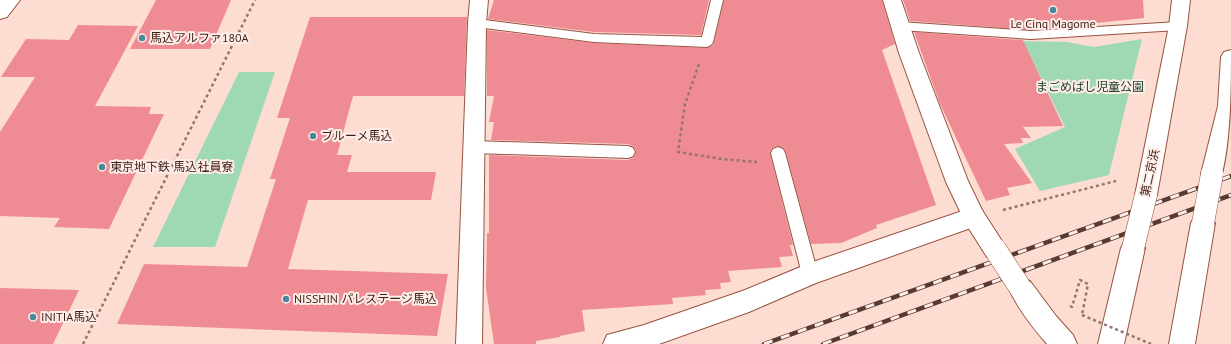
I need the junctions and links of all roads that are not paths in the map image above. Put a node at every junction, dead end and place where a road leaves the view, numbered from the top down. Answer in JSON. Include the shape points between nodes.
{"nodes":[{"id":1,"x":11,"y":0,"type":"edge"},
{"id":2,"x":479,"y":0,"type":"edge"},
{"id":3,"x":717,"y":0,"type":"edge"},
{"id":4,"x":892,"y":0,"type":"edge"},
{"id":5,"x":1181,"y":0,"type":"edge"},
{"id":6,"x":0,"y":12,"type":"edge"},
{"id":7,"x":477,"y":23,"type":"junction"},
{"id":8,"x":900,"y":26,"type":"junction"},
{"id":9,"x":1178,"y":26,"type":"junction"},
{"id":10,"x":1231,"y":57,"type":"edge"},
{"id":11,"x":1229,"y":106,"type":"edge"},
{"id":12,"x":475,"y":147,"type":"junction"},
{"id":13,"x":628,"y":152,"type":"dead end"},
{"id":14,"x":779,"y":159,"type":"road end"},
{"id":15,"x":974,"y":217,"type":"junction"},
{"id":16,"x":810,"y":274,"type":"junction"},
{"id":17,"x":469,"y":344,"type":"edge"},
{"id":18,"x":616,"y":344,"type":"edge"},
{"id":19,"x":1064,"y":344,"type":"edge"},
{"id":20,"x":1111,"y":344,"type":"edge"},
{"id":21,"x":1182,"y":344,"type":"edge"}],
"edges":[{"from":1,"to":6,"type":"main road"},
{"from":2,"to":7,"type":"main road"},
{"from":3,"to":7,"type":"lane","via":[[707,42],[594,38]]},
{"from":4,"to":8,"type":"main road"},
{"from":5,"to":9,"type":"main road","name":"第二京浜"},
{"from":7,"to":12,"type":"main road"},
{"from":8,"to":9,"type":"lane","via":[[1031,35]]},
{"from":8,"to":15,"type":"main road","via":[[952,170]]},
{"from":9,"to":20,"type":"main road","name":"第二京浜","bridge":true,"via":[[1146,196]]},
{"from":10,"to":11,"type":"main road"},
{"from":11,"to":21,"type":"main road","bridge":true,"via":[[1212,174]]},
{"from":12,"to":13,"type":"lane"},
{"from":12,"to":17,"type":"main road"},
{"from":14,"to":16,"type":"lane"},
{"from":15,"to":16,"type":"main road"},
{"from":15,"to":19,"type":"main road","bridge":true,"via":[[1020,289]]},
{"from":16,"to":18,"type":"main road","via":[[749,300],[644,337]]}]}
